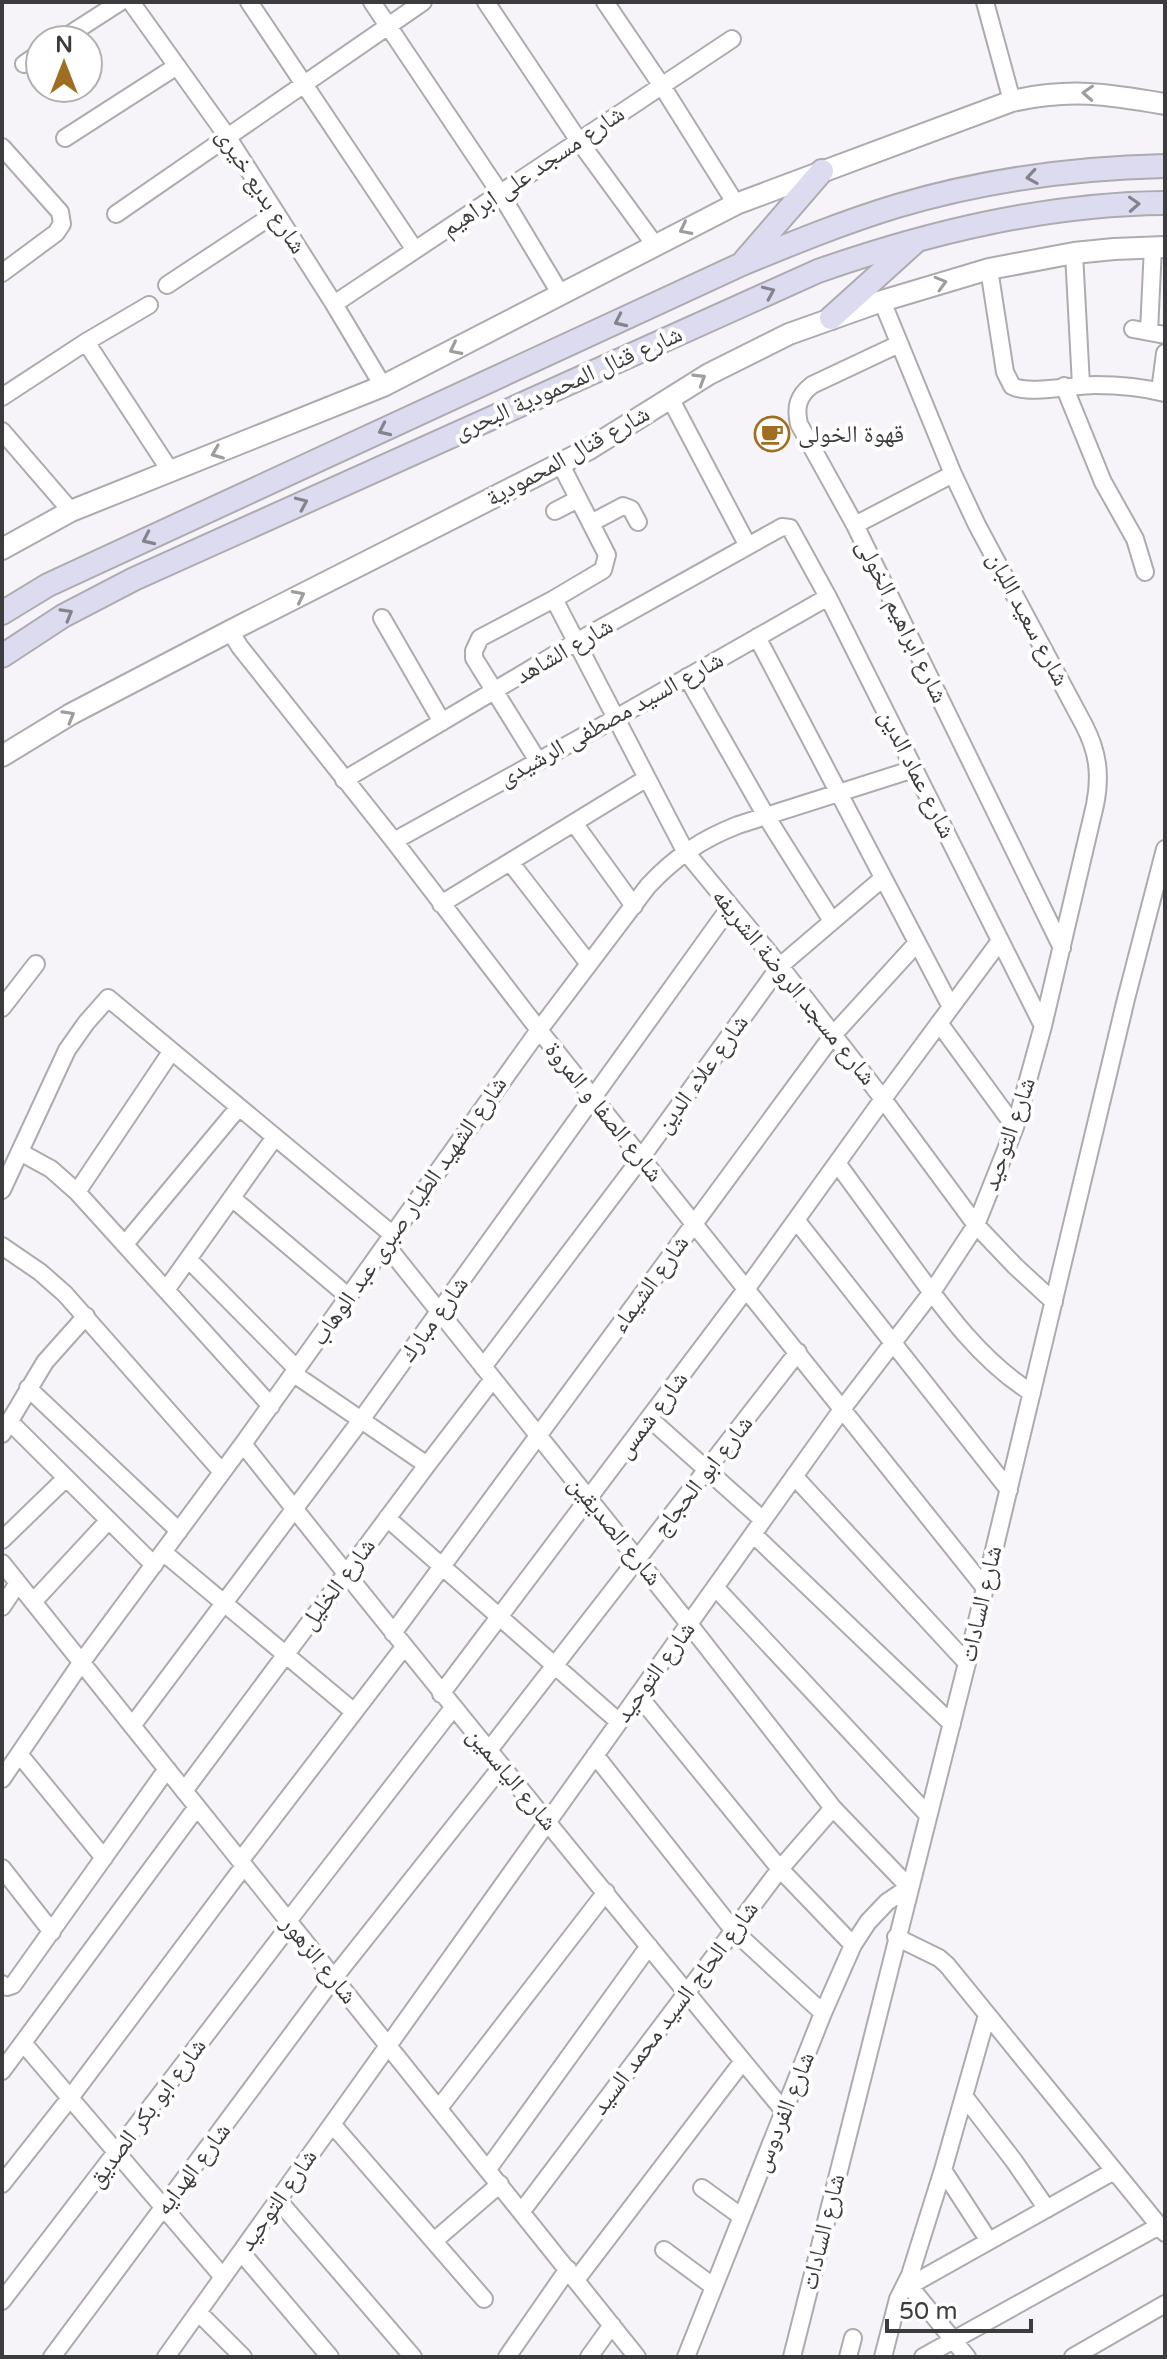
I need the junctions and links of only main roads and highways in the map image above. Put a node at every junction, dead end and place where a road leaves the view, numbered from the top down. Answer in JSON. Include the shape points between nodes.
{"nodes":[{"id":1,"x":1165,"y":166,"type":"edge"},
{"id":2,"x":822,"y":171,"type":"road end"},
{"id":3,"x":1165,"y":203,"type":"edge"},
{"id":4,"x":919,"y":238,"type":"junction"},
{"id":5,"x":742,"y":264,"type":"junction"},
{"id":6,"x":831,"y":318,"type":"road end"},
{"id":7,"x":2,"y":613,"type":"edge"},
{"id":8,"x":2,"y":656,"type":"edge"}],
"edges":[{"from":1,"to":5,"type":"main road","name":"شارع قنال المحمودية البحرى","one_way":true,"via":[[1046,175],[946,193],[819,232]]},
{"from":2,"to":5,"type":"main road"},
{"from":4,"to":3,"type":"main road","name":"شارع قنال المحمودية البحرى","one_way":true,"via":[[1057,211]]},
{"from":4,"to":6,"type":"main road"},
{"from":8,"to":4,"type":"main road","name":"شارع قنال المحمودية البحرى","one_way":true,"via":[[134,579],[785,284]]},
{"from":5,"to":7,"type":"main road","name":"شارع قنال المحمودية البحرى","one_way":true,"via":[[48,585]]}]}
